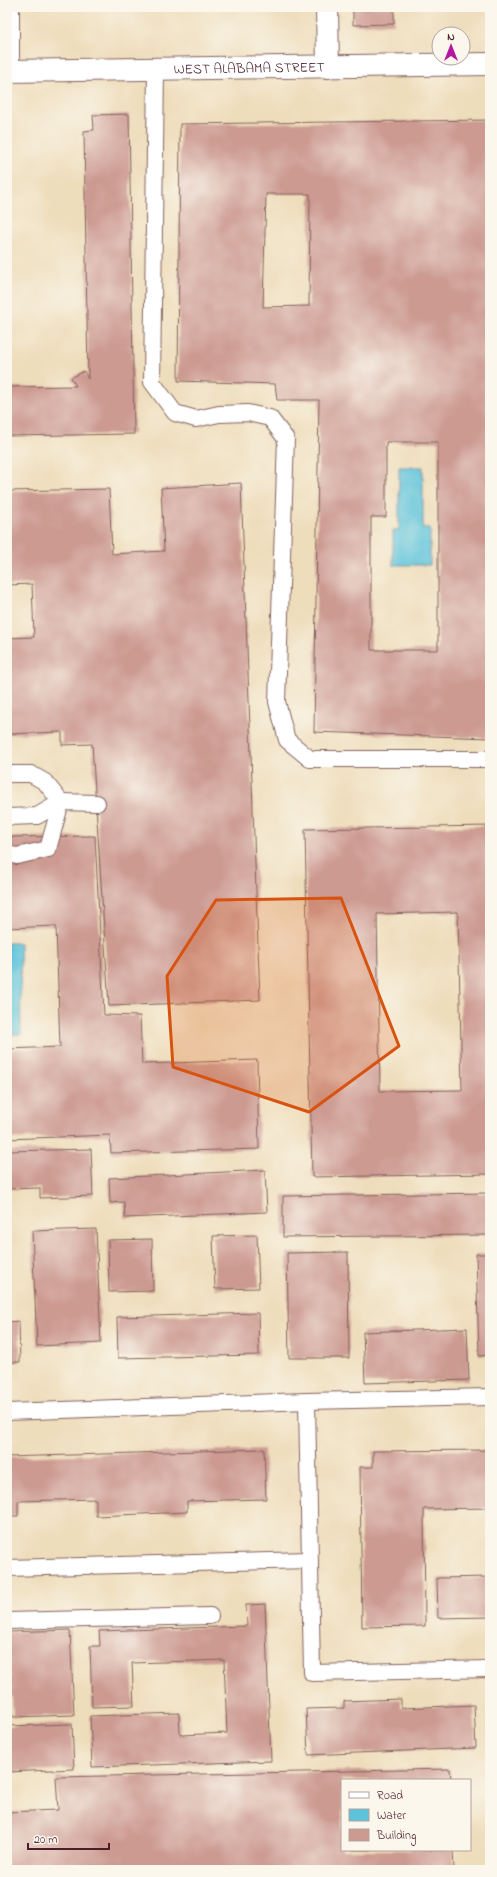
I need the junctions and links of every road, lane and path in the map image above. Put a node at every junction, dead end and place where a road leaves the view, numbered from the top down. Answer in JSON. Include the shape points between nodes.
{"nodes":[{"id":1,"x":10,"y":7,"type":"edge"},
{"id":2,"x":327,"y":7,"type":"edge"},
{"id":3,"x":490,"y":64,"type":"edge"},
{"id":4,"x":328,"y":67,"type":"junction"},
{"id":5,"x":156,"y":69,"type":"junction"},
{"id":6,"x":9,"y":71,"type":"edge"},
{"id":7,"x":490,"y":759,"type":"edge"},
{"id":8,"x":7,"y":774,"type":"edge"},
{"id":9,"x":61,"y":802,"type":"junction"},
{"id":10,"x":97,"y":803,"type":"dead end"},
{"id":11,"x":7,"y":817,"type":"edge"},
{"id":12,"x":7,"y":854,"type":"edge"},
{"id":13,"x":490,"y":1397,"type":"edge"},
{"id":14,"x":307,"y":1401,"type":"junction"},
{"id":15,"x":7,"y":1412,"type":"edge"},
{"id":16,"x":310,"y":1560,"type":"junction"},
{"id":17,"x":7,"y":1568,"type":"edge"},
{"id":18,"x":210,"y":1616,"type":"dead end"},
{"id":19,"x":7,"y":1621,"type":"edge"},
{"id":20,"x":490,"y":1669,"type":"edge"}],
"edges":[{"from":1,"to":6,"type":"lane"},
{"from":2,"to":4,"type":"street"},
{"from":3,"to":4,"type":"street","name":"WEST ALABAMA STREET"},
{"from":4,"to":5,"type":"street","name":"WEST ALABAMA STREET"},
{"from":5,"to":6,"type":"street","name":"WEST ALABAMA STREET"},
{"from":5,"to":7,"type":"lane","via":[[152,382],[175,413],[196,419],[219,414],[248,413],[270,418],[286,439],[277,702],[287,740],[310,759]]},
{"from":8,"to":9,"type":"lane","via":[[31,774],[45,782]]},
{"from":9,"to":10,"type":"lane"},
{"from":9,"to":11,"type":"lane","via":[[36,816]]},
{"from":9,"to":12,"type":"lane","via":[[48,849],[17,856]]},
{"from":13,"to":14,"type":"lane"},
{"from":14,"to":15,"type":"lane"},
{"from":14,"to":16,"type":"lane"},
{"from":16,"to":17,"type":"lane"},
{"from":16,"to":20,"type":"lane","via":[[312,1673]]},
{"from":18,"to":19,"type":"lane"}]}
